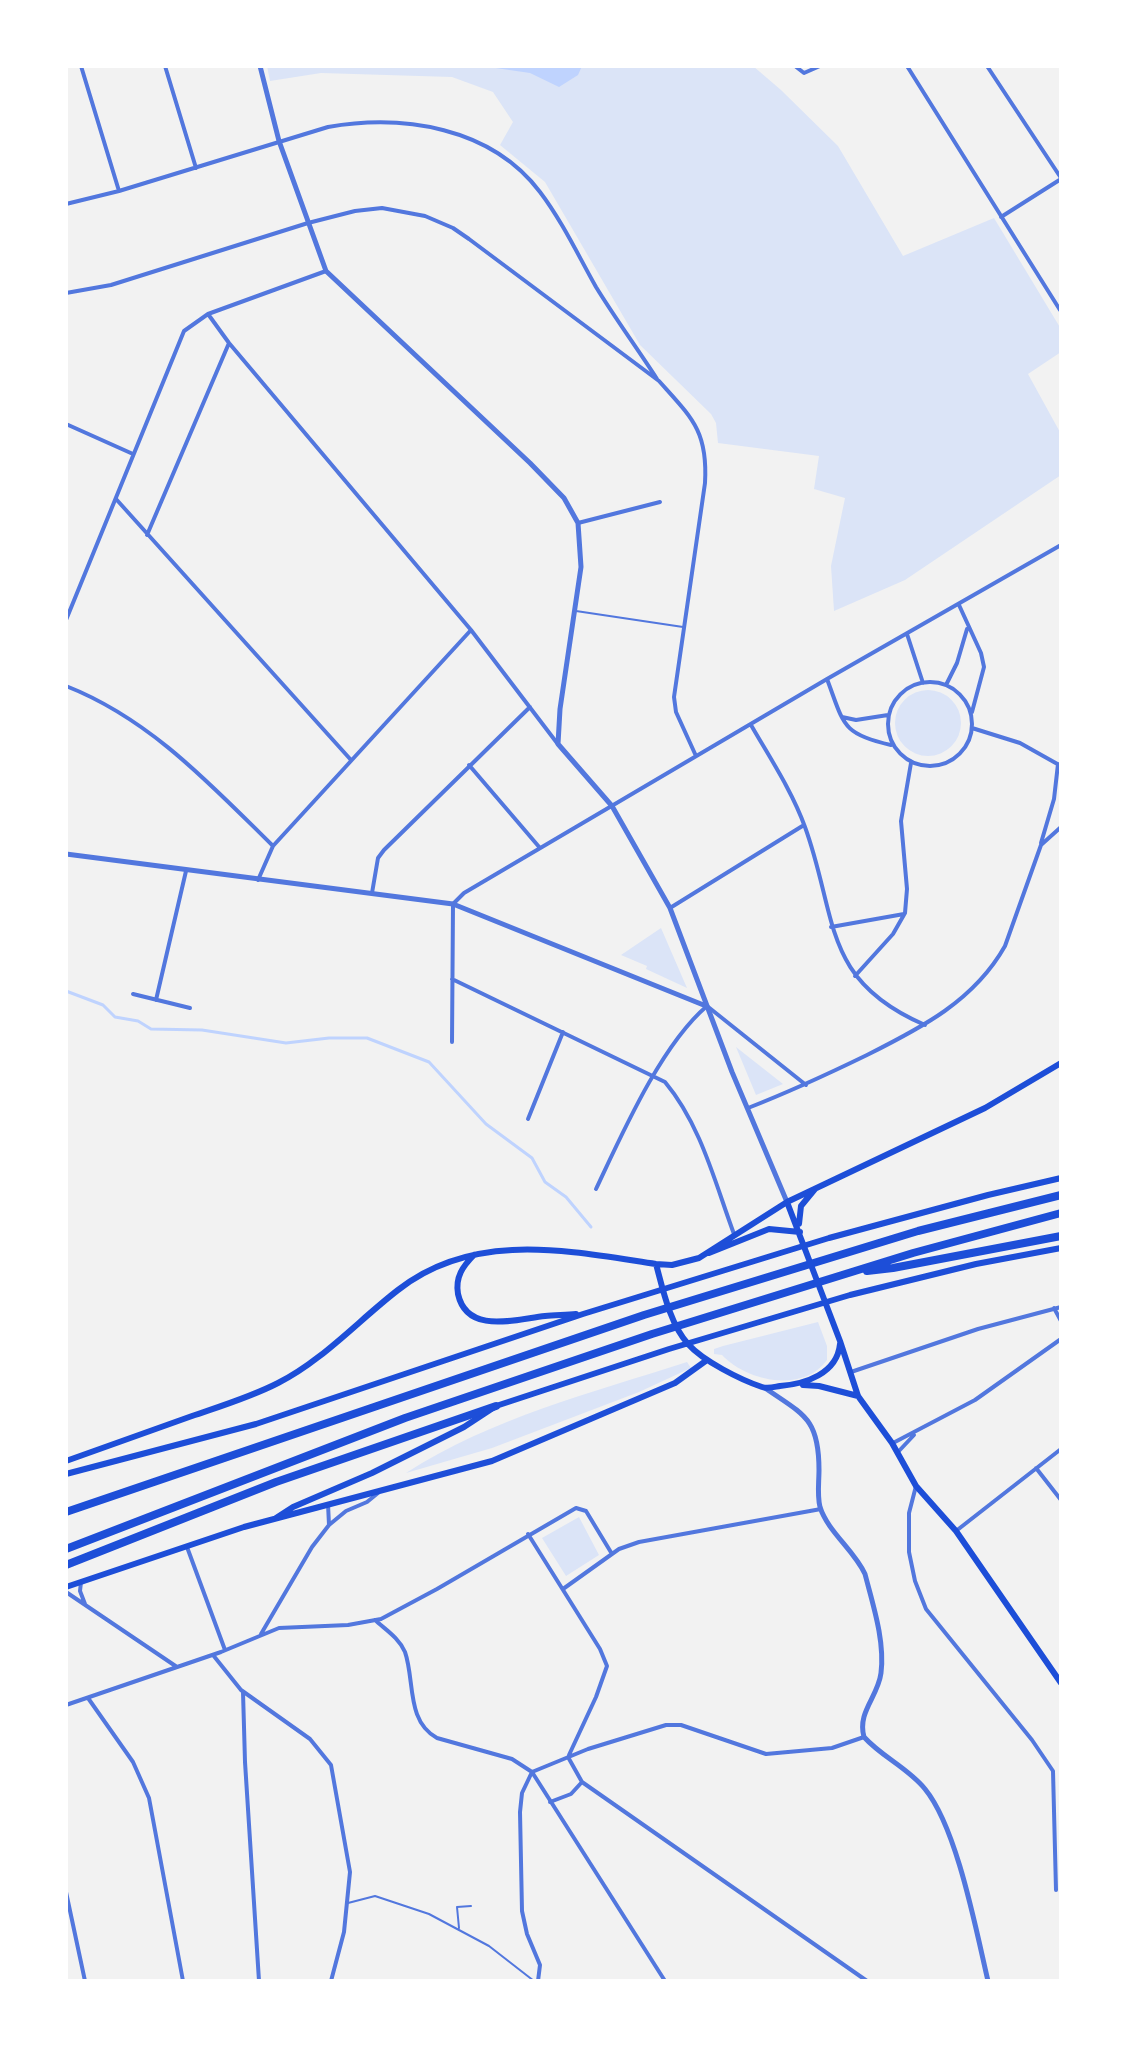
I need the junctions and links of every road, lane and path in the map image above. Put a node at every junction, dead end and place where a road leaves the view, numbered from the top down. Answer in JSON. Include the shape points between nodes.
{"nodes":[{"id":1,"x":81,"y":66,"type":"edge"},
{"id":2,"x":165,"y":66,"type":"edge"},
{"id":3,"x":260,"y":66,"type":"edge"},
{"id":4,"x":795,"y":66,"type":"edge"},
{"id":5,"x":820,"y":66,"type":"edge"},
{"id":6,"x":907,"y":66,"type":"edge"},
{"id":7,"x":987,"y":66,"type":"edge"},
{"id":8,"x":279,"y":141,"type":"junction"},
{"id":9,"x":196,"y":168,"type":"junction"},
{"id":10,"x":1061,"y":178,"type":"edge"},
{"id":11,"x":119,"y":191,"type":"junction"},
{"id":12,"x":66,"y":204,"type":"edge"},
{"id":13,"x":1001,"y":217,"type":"junction"},
{"id":14,"x":308,"y":223,"type":"junction"},
{"id":15,"x":326,"y":271,"type":"junction"},
{"id":16,"x":66,"y":293,"type":"edge"},
{"id":17,"x":1060,"y":310,"type":"edge"},
{"id":18,"x":208,"y":314,"type":"junction"},
{"id":19,"x":229,"y":343,"type":"junction"},
{"id":20,"x":659,"y":381,"type":"junction"},
{"id":21,"x":66,"y":424,"type":"edge"},
{"id":22,"x":133,"y":455,"type":"junction"},
{"id":23,"x":116,"y":499,"type":"junction"},
{"id":24,"x":660,"y":502,"type":"dead end"},
{"id":25,"x":578,"y":523,"type":"junction"},
{"id":26,"x":147,"y":535,"type":"junction"},
{"id":27,"x":1061,"y":545,"type":"edge"},
{"id":28,"x":959,"y":605,"type":"junction"},
{"id":29,"x":575,"y":610,"type":"junction"},
{"id":30,"x":66,"y":620,"type":"edge"},
{"id":31,"x":968,"y":626,"type":"junction"},
{"id":32,"x":683,"y":627,"type":"junction"},
{"id":33,"x":471,"y":630,"type":"junction"},
{"id":34,"x":907,"y":634,"type":"junction"},
{"id":35,"x":827,"y":679,"type":"junction"},
{"id":36,"x":923,"y":683,"type":"junction"},
{"id":37,"x":946,"y":685,"type":"junction"},
{"id":38,"x":66,"y":686,"type":"edge"},
{"id":39,"x":530,"y":707,"type":"junction"},
{"id":40,"x":888,"y":715,"type":"junction"},
{"id":41,"x":971,"y":715,"type":"junction"},
{"id":42,"x":842,"y":717,"type":"junction"},
{"id":43,"x":751,"y":725,"type":"junction"},
{"id":44,"x":972,"y":728,"type":"junction"},
{"id":45,"x":558,"y":744,"type":"junction"},
{"id":46,"x":893,"y":745,"type":"junction"},
{"id":47,"x":696,"y":756,"type":"junction"},
{"id":48,"x":351,"y":760,"type":"junction"},
{"id":49,"x":911,"y":763,"type":"junction"},
{"id":50,"x":1060,"y":763,"type":"edge"},
{"id":51,"x":469,"y":765,"type":"junction"},
{"id":52,"x":612,"y":806,"type":"junction"},
{"id":53,"x":804,"y":825,"type":"junction"},
{"id":54,"x":1061,"y":827,"type":"edge"},
{"id":55,"x":1041,"y":845,"type":"junction"},
{"id":56,"x":273,"y":846,"type":"junction"},
{"id":57,"x":540,"y":848,"type":"junction"},
{"id":58,"x":66,"y":854,"type":"edge"},
{"id":59,"x":186,"y":871,"type":"junction"},
{"id":60,"x":258,"y":880,"type":"junction"},
{"id":61,"x":372,"y":893,"type":"junction"},
{"id":62,"x":453,"y":904,"type":"junction"},
{"id":63,"x":670,"y":908,"type":"junction"},
{"id":64,"x":905,"y":913,"type":"junction"},
{"id":65,"x":831,"y":927,"type":"junction"},
{"id":66,"x":855,"y":976,"type":"junction"},
{"id":67,"x":452,"y":979,"type":"junction"},
{"id":68,"x":133,"y":994,"type":"dead end"},
{"id":69,"x":156,"y":1000,"type":"junction"},
{"id":70,"x":707,"y":1006,"type":"junction"},
{"id":71,"x":190,"y":1008,"type":"dead end"},
{"id":72,"x":925,"y":1025,"type":"junction"},
{"id":73,"x":563,"y":1032,"type":"junction"},
{"id":74,"x":452,"y":1042,"type":"dead end"},
{"id":75,"x":1061,"y":1063,"type":"edge"},
{"id":76,"x":654,"y":1075,"type":"junction"},
{"id":77,"x":806,"y":1085,"type":"junction"},
{"id":78,"x":748,"y":1108,"type":"junction"},
{"id":79,"x":528,"y":1119,"type":"dead end"},
{"id":80,"x":1061,"y":1178,"type":"edge"},
{"id":81,"x":817,"y":1187,"type":"junction"},
{"id":82,"x":596,"y":1189,"type":"dead end"},
{"id":83,"x":1061,"y":1195,"type":"edge"},
{"id":84,"x":787,"y":1202,"type":"junction"},
{"id":85,"x":1061,"y":1213,"type":"edge"},
{"id":86,"x":800,"y":1232,"type":"junction"},
{"id":87,"x":734,"y":1234,"type":"junction"},
{"id":88,"x":1061,"y":1236,"type":"edge"},
{"id":89,"x":1061,"y":1248,"type":"edge"},
{"id":90,"x":706,"y":1254,"type":"junction"},
{"id":91,"x":474,"y":1255,"type":"junction"},
{"id":92,"x":656,"y":1264,"type":"junction"},
{"id":93,"x":844,"y":1273,"type":"junction"},
{"id":94,"x":1061,"y":1307,"type":"edge"},
{"id":95,"x":1054,"y":1308,"type":"junction"},
{"id":96,"x":583,"y":1314,"type":"junction"},
{"id":97,"x":1061,"y":1321,"type":"edge"},
{"id":98,"x":1061,"y":1339,"type":"edge"},
{"id":99,"x":840,"y":1341,"type":"junction"},
{"id":100,"x":707,"y":1360,"type":"junction"},
{"id":101,"x":851,"y":1372,"type":"junction"},
{"id":102,"x":800,"y":1385,"type":"junction"},
{"id":103,"x":765,"y":1388,"type":"junction"},
{"id":104,"x":858,"y":1396,"type":"junction"},
{"id":105,"x":496,"y":1406,"type":"junction"},
{"id":106,"x":919,"y":1430,"type":"junction"},
{"id":107,"x":892,"y":1443,"type":"junction"},
{"id":108,"x":1061,"y":1449,"type":"edge"},
{"id":109,"x":897,"y":1453,"type":"junction"},
{"id":110,"x":66,"y":1461,"type":"edge"},
{"id":111,"x":1036,"y":1468,"type":"junction"},
{"id":112,"x":66,"y":1474,"type":"edge"},
{"id":113,"x":916,"y":1486,"type":"junction"},
{"id":114,"x":379,"y":1492,"type":"junction"},
{"id":115,"x":1061,"y":1500,"type":"edge"},
{"id":116,"x":328,"y":1504,"type":"junction"},
{"id":117,"x":821,"y":1509,"type":"junction"},
{"id":118,"x":66,"y":1512,"type":"edge"},
{"id":119,"x":276,"y":1518,"type":"junction"},
{"id":120,"x":329,"y":1525,"type":"junction"},
{"id":121,"x":956,"y":1531,"type":"junction"},
{"id":122,"x":528,"y":1534,"type":"junction"},
{"id":123,"x":186,"y":1545,"type":"junction"},
{"id":124,"x":66,"y":1549,"type":"edge"},
{"id":125,"x":612,"y":1554,"type":"junction"},
{"id":126,"x":66,"y":1565,"type":"edge"},
{"id":127,"x":81,"y":1582,"type":"junction"},
{"id":128,"x":563,"y":1589,"type":"junction"},
{"id":129,"x":66,"y":1590,"type":"edge"},
{"id":130,"x":86,"y":1606,"type":"junction"},
{"id":131,"x":375,"y":1620,"type":"junction"},
{"id":132,"x":260,"y":1636,"type":"junction"},
{"id":133,"x":225,"y":1650,"type":"junction"},
{"id":134,"x":213,"y":1655,"type":"junction"},
{"id":135,"x":177,"y":1667,"type":"junction"},
{"id":136,"x":1061,"y":1683,"type":"edge"},
{"id":137,"x":243,"y":1692,"type":"junction"},
{"id":138,"x":88,"y":1698,"type":"junction"},
{"id":139,"x":66,"y":1705,"type":"edge"},
{"id":140,"x":864,"y":1737,"type":"junction"},
{"id":141,"x":568,"y":1757,"type":"junction"},
{"id":142,"x":1061,"y":1769,"type":"edge"},
{"id":143,"x":1053,"y":1771,"type":"junction"},
{"id":144,"x":532,"y":1772,"type":"junction"},
{"id":145,"x":582,"y":1782,"type":"junction"},
{"id":146,"x":550,"y":1802,"type":"junction"},
{"id":147,"x":1056,"y":1890,"type":"dead end"},
{"id":148,"x":66,"y":1892,"type":"edge"},
{"id":149,"x":348,"y":1903,"type":"junction"},
{"id":150,"x":471,"y":1906,"type":"dead end"},
{"id":151,"x":460,"y":1930,"type":"junction"},
{"id":152,"x":85,"y":1981,"type":"edge"},
{"id":153,"x":183,"y":1981,"type":"edge"},
{"id":154,"x":259,"y":1981,"type":"edge"},
{"id":155,"x":324,"y":1981,"type":"edge"},
{"id":156,"x":331,"y":1981,"type":"edge"},
{"id":157,"x":536,"y":1981,"type":"edge"},
{"id":158,"x":665,"y":1981,"type":"edge"},
{"id":159,"x":867,"y":1981,"type":"edge"},
{"id":160,"x":988,"y":1981,"type":"edge"}],
"edges":[{"from":1,"to":11,"type":"street"},
{"from":2,"to":9,"type":"street"},
{"from":3,"to":8,"type":"street"},
{"from":4,"to":5,"type":"street","via":[[804,73]]},
{"from":6,"to":13,"type":"street"},
{"from":7,"to":10,"type":"street"},
{"from":8,"to":9,"type":"street"},
{"from":8,"to":14,"type":"street"},
{"from":8,"to":20,"type":"street","via":[[328,127],[393,121],[452,133],[486,147],[540,192]]},
{"from":9,"to":11,"type":"street"},
{"from":10,"to":13,"type":"street"},
{"from":11,"to":12,"type":"street"},
{"from":13,"to":17,"type":"street"},
{"from":14,"to":15,"type":"street"},
{"from":14,"to":16,"type":"street","via":[[111,285]]},
{"from":14,"to":20,"type":"street","via":[[382,208],[439,221]]},
{"from":15,"to":18,"type":"street"},
{"from":15,"to":25,"type":"street","via":[[530,463],[564,498]]},
{"from":18,"to":19,"type":"street"},
{"from":18,"to":22,"type":"street","via":[[184,331]]},
{"from":19,"to":26,"type":"street"},
{"from":19,"to":33,"type":"street"},
{"from":20,"to":32,"type":"street","via":[[692,421],[707,456]]},
{"from":21,"to":22,"type":"street"},
{"from":22,"to":23,"type":"street"},
{"from":23,"to":26,"type":"street"},
{"from":23,"to":30,"type":"street"},
{"from":24,"to":25,"type":"street"},
{"from":25,"to":29,"type":"street","via":[[581,567]]},
{"from":26,"to":48,"type":"street"},
{"from":27,"to":28,"type":"street"},
{"from":28,"to":31,"type":"street"},
{"from":28,"to":34,"type":"street"},
{"from":29,"to":32,"type":"lane"},
{"from":29,"to":45,"type":"street"},
{"from":31,"to":37,"type":"street"},
{"from":31,"to":41,"type":"street","via":[[984,667]]},
{"from":32,"to":47,"type":"street","via":[[674,704]]},
{"from":33,"to":39,"type":"street"},
{"from":33,"to":48,"type":"street"},
{"from":34,"to":35,"type":"street"},
{"from":34,"to":36,"type":"street"},
{"from":35,"to":42,"type":"street"},
{"from":35,"to":43,"type":"street"},
{"from":36,"to":37,"type":"street"},
{"from":36,"to":40,"type":"street","via":[[901,694]]},
{"from":37,"to":41,"type":"street","via":[[966,702]]},
{"from":38,"to":56,"type":"street","via":[[96,698],[166,744]]},
{"from":39,"to":45,"type":"street"},
{"from":39,"to":51,"type":"street"},
{"from":40,"to":42,"type":"street"},
{"from":40,"to":46,"type":"street"},
{"from":41,"to":44,"type":"street"},
{"from":42,"to":46,"type":"street","via":[[858,736]]},
{"from":43,"to":47,"type":"street"},
{"from":43,"to":53,"type":"street"},
{"from":44,"to":49,"type":"street","via":[[969,741],[951,761],[938,766]]},
{"from":44,"to":50,"type":"street"},
{"from":45,"to":52,"type":"street"},
{"from":46,"to":49,"type":"street"},
{"from":47,"to":52,"type":"street"},
{"from":48,"to":56,"type":"street"},
{"from":49,"to":64,"type":"street","via":[[901,821]]},
{"from":50,"to":55,"type":"street"},
{"from":51,"to":57,"type":"street"},
{"from":51,"to":61,"type":"street","via":[[384,850]]},
{"from":52,"to":57,"type":"street"},
{"from":52,"to":63,"type":"street"},
{"from":53,"to":63,"type":"street"},
{"from":53,"to":65,"type":"street"},
{"from":54,"to":55,"type":"street"},
{"from":55,"to":72,"type":"street","via":[[996,961],[970,991]]},
{"from":56,"to":60,"type":"street"},
{"from":57,"to":62,"type":"street","via":[[481,881]]},
{"from":58,"to":59,"type":"street"},
{"from":59,"to":60,"type":"street"},
{"from":59,"to":69,"type":"street"},
{"from":60,"to":61,"type":"street"},
{"from":61,"to":62,"type":"street"},
{"from":62,"to":67,"type":"street"},
{"from":62,"to":70,"type":"street"},
{"from":63,"to":70,"type":"street"},
{"from":64,"to":65,"type":"street"},
{"from":64,"to":66,"type":"street"},
{"from":65,"to":66,"type":"street"},
{"from":66,"to":72,"type":"street","via":[[885,1004]]},
{"from":67,"to":73,"type":"street"},
{"from":67,"to":74,"type":"street"},
{"from":68,"to":69,"type":"street"},
{"from":69,"to":71,"type":"street"},
{"from":70,"to":76,"type":"street"},
{"from":70,"to":77,"type":"street"},
{"from":70,"to":78,"type":"street"},
{"from":72,"to":77,"type":"street"},
{"from":73,"to":76,"type":"street"},
{"from":73,"to":79,"type":"street"},
{"from":75,"to":81,"type":"main road","via":[[985,1108]]},
{"from":76,"to":82,"type":"street"},
{"from":76,"to":87,"type":"street","via":[[687,1113]]},
{"from":77,"to":78,"type":"street"},
{"from":78,"to":84,"type":"street"},
{"from":80,"to":96,"type":"main road","via":[[829,1238]]},
{"from":81,"to":84,"type":"main road"},
{"from":81,"to":86,"type":"main road","via":[[798,1214]]},
{"from":83,"to":118,"type":"highway","via":[[933,1227],[644,1315]]},
{"from":84,"to":86,"type":"main road"},
{"from":84,"to":87,"type":"main road"},
{"from":85,"to":93,"type":"highway"},
{"from":86,"to":90,"type":"main road","via":[[769,1229]]},
{"from":86,"to":99,"type":"main road"},
{"from":87,"to":90,"type":"main road"},
{"from":88,"to":93,"type":"highway"},
{"from":89,"to":105,"type":"main road","via":[[850,1295]]},
{"from":90,"to":92,"type":"main road","via":[[685,1263]]},
{"from":91,"to":92,"type":"main road","via":[[546,1249]]},
{"from":91,"to":96,"type":"main road","via":[[462,1270],[457,1289],[464,1307],[476,1318],[493,1322]]},
{"from":91,"to":110,"type":"main road","via":[[424,1272],[279,1382]]},
{"from":92,"to":100,"type":"main road","via":[[681,1333]]},
{"from":93,"to":124,"type":"highway","via":[[405,1418]]},
{"from":94,"to":95,"type":"street"},
{"from":95,"to":97,"type":"street"},
{"from":95,"to":101,"type":"street"},
{"from":96,"to":112,"type":"main road","via":[[256,1424]]},
{"from":98,"to":106,"type":"street","via":[[975,1400]]},
{"from":99,"to":101,"type":"main road"},
{"from":99,"to":102,"type":"main road","via":[[835,1360]]},
{"from":100,"to":103,"type":"main road"},
{"from":100,"to":114,"type":"main road","via":[[675,1383],[507,1455]]},
{"from":101,"to":104,"type":"main road"},
{"from":102,"to":103,"type":"main road"},
{"from":102,"to":104,"type":"main road"},
{"from":103,"to":117,"type":"street","via":[[804,1416],[815,1431]]},
{"from":104,"to":107,"type":"main road"},
{"from":105,"to":119,"type":"main road","via":[[464,1427]]},
{"from":105,"to":126,"type":"highway","via":[[276,1482]]},
{"from":106,"to":107,"type":"street"},
{"from":106,"to":109,"type":"street"},
{"from":107,"to":109,"type":"main road"},
{"from":108,"to":111,"type":"street"},
{"from":109,"to":113,"type":"main road"},
{"from":111,"to":115,"type":"street"},
{"from":111,"to":121,"type":"street"},
{"from":113,"to":121,"type":"main road"},
{"from":113,"to":143,"type":"street","via":[[909,1513],[909,1552],[926,1609]]},
{"from":114,"to":116,"type":"main road"},
{"from":114,"to":120,"type":"street"},
{"from":116,"to":119,"type":"main road"},
{"from":116,"to":120,"type":"street"},
{"from":117,"to":125,"type":"street","via":[[684,1531]]},
{"from":117,"to":140,"type":"street","via":[[860,1564],[873,1607],[881,1675],[863,1718]]},
{"from":119,"to":123,"type":"main road"},
{"from":120,"to":132,"type":"street"},
{"from":121,"to":136,"type":"main road"},
{"from":122,"to":125,"type":"street","via":[[581,1508]]},
{"from":122,"to":128,"type":"street"},
{"from":122,"to":131,"type":"street"},
{"from":123,"to":127,"type":"main road"},
{"from":123,"to":133,"type":"street"},
{"from":125,"to":128,"type":"street"},
{"from":127,"to":129,"type":"main road"},
{"from":127,"to":130,"type":"street"},
{"from":128,"to":141,"type":"street","via":[[607,1669]]},
{"from":129,"to":130,"type":"street"},
{"from":130,"to":135,"type":"street"},
{"from":131,"to":132,"type":"street","via":[[286,1627]]},
{"from":131,"to":144,"type":"street","via":[[404,1651],[426,1732],[512,1759]]},
{"from":132,"to":133,"type":"street"},
{"from":133,"to":134,"type":"street"},
{"from":134,"to":135,"type":"street"},
{"from":134,"to":137,"type":"street"},
{"from":135,"to":138,"type":"street"},
{"from":137,"to":149,"type":"street","via":[[310,1739],[331,1765],[347,1842]]},
{"from":137,"to":154,"type":"street"},
{"from":138,"to":139,"type":"street"},
{"from":138,"to":153,"type":"street","via":[[133,1762],[149,1798]]},
{"from":140,"to":141,"type":"street","via":[[832,1748],[766,1754],[672,1724]]},
{"from":140,"to":160,"type":"street","via":[[921,1784],[941,1814]]},
{"from":141,"to":144,"type":"street"},
{"from":141,"to":145,"type":"street"},
{"from":142,"to":143,"type":"street"},
{"from":143,"to":147,"type":"street"},
{"from":144,"to":146,"type":"street"},
{"from":144,"to":157,"type":"street","via":[[520,1812],[522,1911],[540,1965]]},
{"from":145,"to":146,"type":"street","via":[[571,1794]]},
{"from":145,"to":159,"type":"street"},
{"from":146,"to":158,"type":"street"},
{"from":148,"to":152,"type":"street"},
{"from":149,"to":151,"type":"lane","via":[[375,1896]]},
{"from":149,"to":156,"type":"street"},
{"from":150,"to":151,"type":"lane","via":[[457,1907]]},
{"from":151,"to":157,"type":"lane"},
{"from":155,"to":156,"type":"street"}]}
